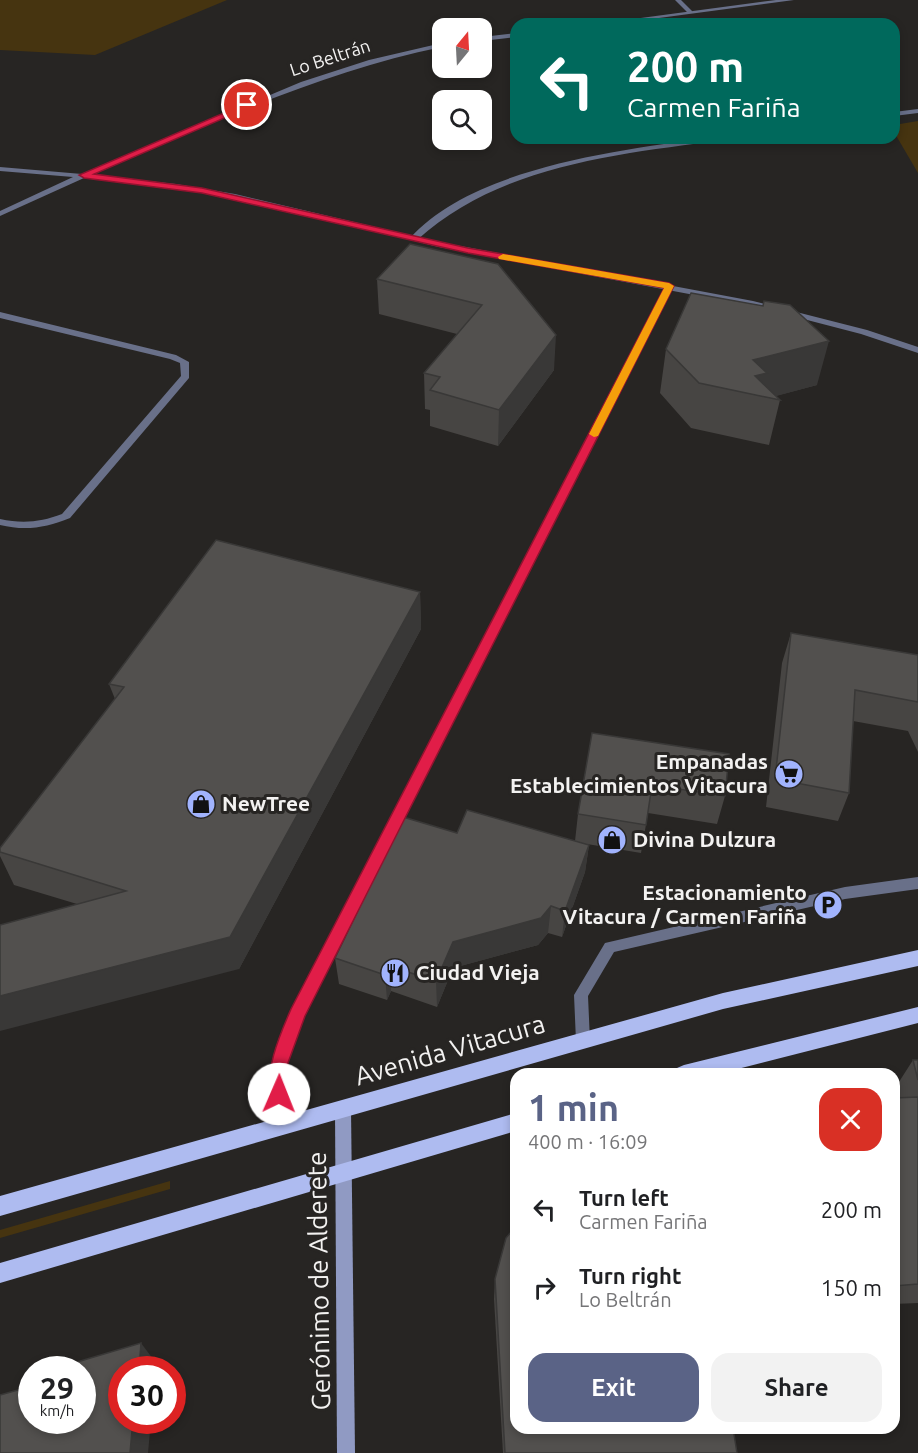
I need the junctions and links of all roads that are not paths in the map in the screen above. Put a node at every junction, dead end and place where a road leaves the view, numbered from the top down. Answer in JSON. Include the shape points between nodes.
{"nodes":[{"id":1,"x":678,"y":0,"type":"edge"},
{"id":2,"x":791,"y":0,"type":"edge"},
{"id":3,"x":690,"y":12,"type":"junction"},
{"id":4,"x":644,"y":18,"type":"edge"},
{"id":5,"x":510,"y":36,"type":"edge"},
{"id":6,"x":492,"y":38,"type":"edge"},
{"id":7,"x":432,"y":47,"type":"edge"},
{"id":8,"x":918,"y":111,"type":"edge"},
{"id":9,"x":900,"y":113,"type":"edge"},
{"id":10,"x":685,"y":144,"type":"edge"},
{"id":11,"x":0,"y":169,"type":"edge"},
{"id":12,"x":84,"y":175,"type":"junction"},
{"id":13,"x":0,"y":214,"type":"edge"},
{"id":14,"x":414,"y":238,"type":"junction"},
{"id":15,"x":669,"y":286,"type":"junction"},
{"id":16,"x":0,"y":315,"type":"edge"},
{"id":17,"x":918,"y":350,"type":"edge"},
{"id":18,"x":0,"y":522,"type":"edge"},
{"id":19,"x":918,"y":883,"type":"edge"},
{"id":20,"x":918,"y":958,"type":"edge"},
{"id":21,"x":918,"y":1015,"type":"edge"},
{"id":22,"x":583,"y":1041,"type":"junction"},
{"id":23,"x":708,"y":1068,"type":"edge"},
{"id":24,"x":343,"y":1109,"type":"junction"},
{"id":25,"x":510,"y":1124,"type":"edge"},
{"id":26,"x":289,"y":1125,"type":"junction"},
{"id":27,"x":344,"y":1173,"type":"junction"},
{"id":28,"x":0,"y":1206,"type":"edge"},
{"id":29,"x":0,"y":1273,"type":"edge"},
{"id":30,"x":346,"y":1453,"type":"edge"}],
"edges":[{"from":1,"to":3,"type":"street"},
{"from":2,"to":3,"type":"street"},
{"from":3,"to":4,"type":"street"},
{"from":5,"to":6,"type":"street"},
{"from":7,"to":12,"type":"street","name":"Lo Beltrán","via":[[306,81]]},
{"from":8,"to":9,"type":"street"},
{"from":10,"to":14,"type":"street","via":[[537,170],[495,185],[444,213]]},
{"from":11,"to":12,"type":"street"},
{"from":12,"to":13,"type":"street","name":"Lo Beltrán"},
{"from":12,"to":14,"type":"street","via":[[202,190]]},
{"from":14,"to":15,"type":"street"},
{"from":15,"to":17,"type":"street","via":[[804,314]]},
{"from":15,"to":26,"type":"street","via":[[297,1014],[279,1063],[279,1094]]},
{"from":16,"to":18,"type":"street","via":[[173,357],[184,362],[186,376],[66,516],[48,524],[20,528]]},
{"from":19,"to":22,"type":"street","via":[[845,892],[610,947],[581,995]]},
{"from":20,"to":22,"type":"main road","name":"Avenida Vitacura","via":[[723,1001]]},
{"from":21,"to":23,"type":"main road"},
{"from":22,"to":24,"type":"main road","name":"Avenida Vitacura"},
{"from":24,"to":26,"type":"main road","name":"Avenida Vitacura"},
{"from":24,"to":27,"type":"main road","name":"Gerónimo de Alderete"},
{"from":25,"to":27,"type":"main road"},
{"from":26,"to":28,"type":"main road","name":"Avenida Vitacura"},
{"from":27,"to":29,"type":"main road"},
{"from":27,"to":30,"type":"main road","name":"Gerónimo de Alderete"}]}
